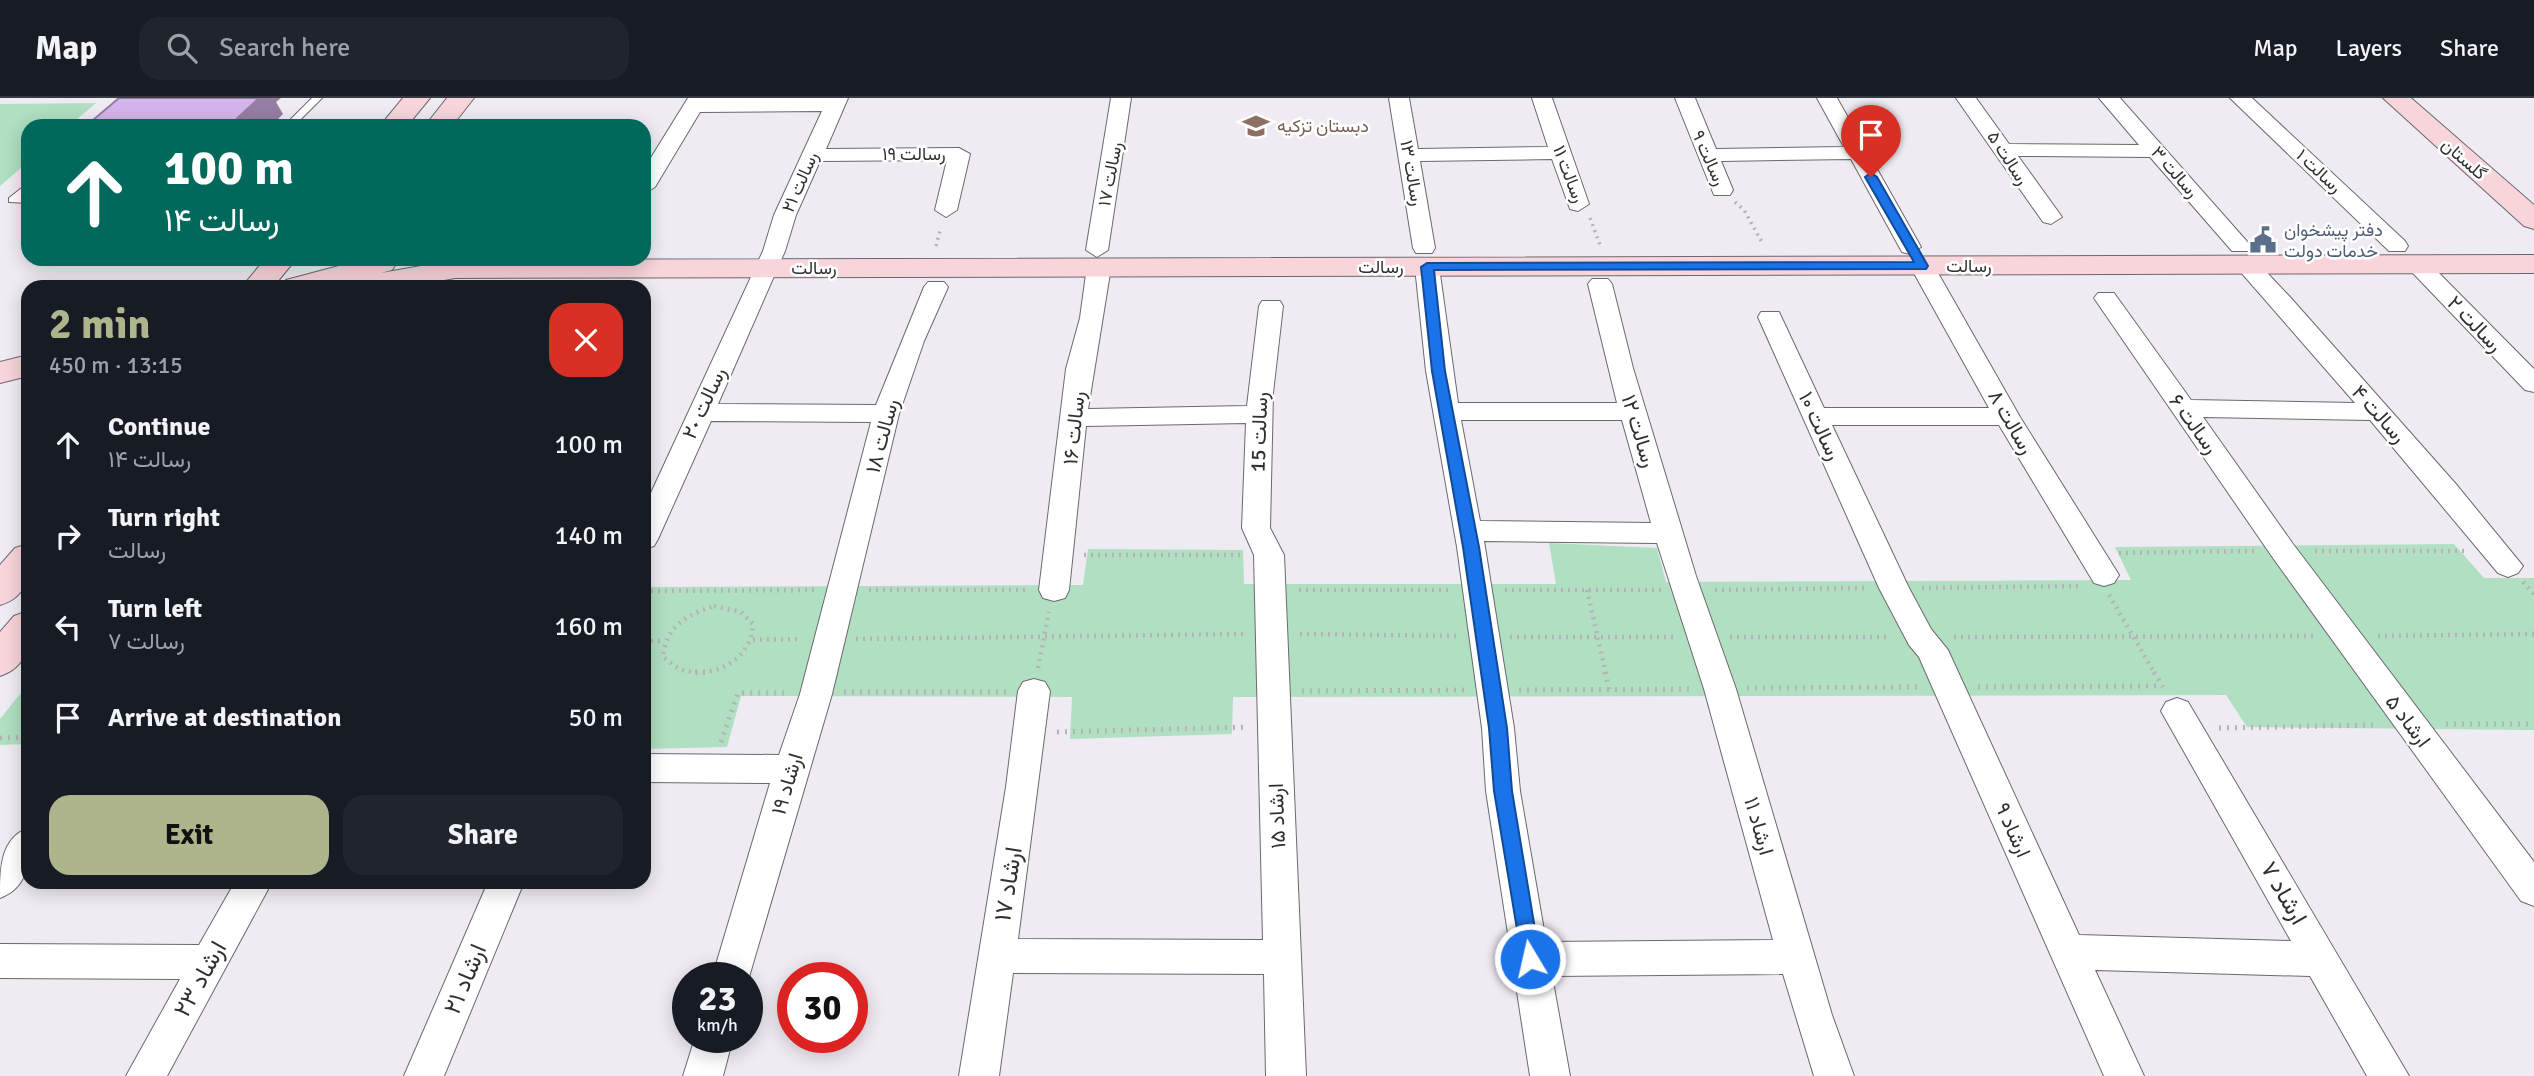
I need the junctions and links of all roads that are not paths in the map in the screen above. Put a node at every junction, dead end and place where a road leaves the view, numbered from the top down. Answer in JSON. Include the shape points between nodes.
{"nodes":[{"id":1,"x":317,"y":98,"type":"edge"},
{"id":2,"x":417,"y":98,"type":"edge"},
{"id":3,"x":461,"y":98,"type":"edge"},
{"id":4,"x":1121,"y":98,"type":"edge"},
{"id":5,"x":1399,"y":98,"type":"edge"},
{"id":6,"x":1542,"y":98,"type":"edge"},
{"id":7,"x":1685,"y":98,"type":"edge"},
{"id":8,"x":1827,"y":98,"type":"edge"},
{"id":9,"x":1966,"y":98,"type":"edge"},
{"id":10,"x":2109,"y":98,"type":"edge"},
{"id":11,"x":2240,"y":98,"type":"edge"},
{"id":12,"x":2396,"y":98,"type":"edge"},
{"id":13,"x":2419,"y":98,"type":"edge"},
{"id":14,"x":695,"y":102,"type":"edge"},
{"id":15,"x":837,"y":102,"type":"edge"},
{"id":16,"x":296,"y":119,"type":"edge"},
{"id":17,"x":399,"y":119,"type":"edge"},
{"id":18,"x":444,"y":119,"type":"edge"},
{"id":19,"x":651,"y":139,"type":"edge"},
{"id":20,"x":671,"y":140,"type":"junction"},
{"id":21,"x":2005,"y":150,"type":"junction"},
{"id":22,"x":2157,"y":151,"type":"junction"},
{"id":23,"x":1560,"y":153,"type":"junction"},
{"id":24,"x":1858,"y":153,"type":"junction"},
{"id":25,"x":812,"y":155,"type":"junction"},
{"id":26,"x":1409,"y":155,"type":"junction"},
{"id":27,"x":1707,"y":155,"type":"junction"},
{"id":28,"x":651,"y":175,"type":"edge"},
{"id":29,"x":1722,"y":190,"type":"road end"},
{"id":30,"x":21,"y":193,"type":"edge"},
{"id":31,"x":2534,"y":195,"type":"edge"},
{"id":32,"x":21,"y":200,"type":"edge"},
{"id":33,"x":1577,"y":204,"type":"road end"},
{"id":34,"x":946,"y":210,"type":"dead end"},
{"id":35,"x":2051,"y":217,"type":"dead end"},
{"id":36,"x":2534,"y":220,"type":"edge"},
{"id":37,"x":2534,"y":245,"type":"edge"},
{"id":38,"x":651,"y":251,"type":"edge"},
{"id":39,"x":2243,"y":255,"type":"junction"},
{"id":40,"x":2407,"y":255,"type":"junction"},
{"id":41,"x":1916,"y":257,"type":"junction"},
{"id":42,"x":1098,"y":258,"type":"junction"},
{"id":43,"x":1426,"y":258,"type":"junction"},
{"id":44,"x":770,"y":259,"type":"junction"},
{"id":45,"x":651,"y":263,"type":"edge"},
{"id":46,"x":2534,"y":264,"type":"edge"},
{"id":47,"x":275,"y":266,"type":"edge"},
{"id":48,"x":322,"y":266,"type":"edge"},
{"id":49,"x":550,"y":266,"type":"edge"},
{"id":50,"x":414,"y":273,"type":"edge"},
{"id":51,"x":263,"y":280,"type":"edge"},
{"id":52,"x":309,"y":280,"type":"edge"},
{"id":53,"x":354,"y":280,"type":"edge"},
{"id":54,"x":385,"y":280,"type":"edge"},
{"id":55,"x":1600,"y":284,"type":"dead end"},
{"id":56,"x":936,"y":287,"type":"dead end"},
{"id":57,"x":2106,"y":298,"type":"dead end"},
{"id":58,"x":1271,"y":306,"type":"dead end"},
{"id":59,"x":1770,"y":317,"type":"dead end"},
{"id":60,"x":21,"y":367,"type":"edge"},
{"id":61,"x":0,"y":373,"type":"edge"},
{"id":62,"x":21,"y":384,"type":"edge"},
{"id":63,"x":2534,"y":384,"type":"edge"},
{"id":64,"x":0,"y":390,"type":"edge"},
{"id":65,"x":2183,"y":408,"type":"junction"},
{"id":66,"x":1632,"y":411,"type":"junction"},
{"id":67,"x":2377,"y":411,"type":"junction"},
{"id":68,"x":700,"y":412,"type":"junction"},
{"id":69,"x":1447,"y":412,"type":"junction"},
{"id":70,"x":886,"y":414,"type":"junction"},
{"id":71,"x":1259,"y":414,"type":"junction"},
{"id":72,"x":1816,"y":416,"type":"junction"},
{"id":73,"x":2007,"y":417,"type":"junction"},
{"id":74,"x":1076,"y":418,"type":"junction"},
{"id":75,"x":651,"y":524,"type":"edge"},
{"id":76,"x":1468,"y":531,"type":"junction"},
{"id":77,"x":1669,"y":533,"type":"junction"},
{"id":78,"x":2283,"y":551,"type":"joint"},
{"id":79,"x":1269,"y":555,"type":"joint"},
{"id":80,"x":21,"y":566,"type":"edge"},
{"id":81,"x":2508,"y":566,"type":"dead end"},
{"id":82,"x":2104,"y":575,"type":"road end"},
{"id":83,"x":1681,"y":576,"type":"joint"},
{"id":84,"x":1894,"y":588,"type":"joint"},
{"id":85,"x":844,"y":590,"type":"joint"},
{"id":86,"x":1054,"y":590,"type":"road end"},
{"id":87,"x":0,"y":591,"type":"edge"},
{"id":88,"x":21,"y":634,"type":"edge"},
{"id":89,"x":0,"y":660,"type":"edge"},
{"id":90,"x":1034,"y":691,"type":"road end"},
{"id":91,"x":2182,"y":719,"type":"road end"},
{"id":92,"x":651,"y":768,"type":"edge"},
{"id":93,"x":790,"y":769,"type":"junction"},
{"id":94,"x":21,"y":853,"type":"edge"},
{"id":95,"x":0,"y":882,"type":"edge"},
{"id":96,"x":250,"y":889,"type":"edge"},
{"id":97,"x":503,"y":889,"type":"edge"},
{"id":98,"x":2534,"y":890,"type":"edge"},
{"id":99,"x":2068,"y":952,"type":"junction"},
{"id":100,"x":996,"y":956,"type":"junction"},
{"id":101,"x":1282,"y":957,"type":"junction"},
{"id":102,"x":1797,"y":957,"type":"junction"},
{"id":103,"x":2321,"y":958,"type":"junction"},
{"id":104,"x":1530,"y":959,"type":"junction"},
{"id":105,"x":0,"y":961,"type":"edge"},
{"id":106,"x":210,"y":962,"type":"junction"},
{"id":107,"x":736,"y":962,"type":"edge"},
{"id":108,"x":710,"y":1053,"type":"edge"},
{"id":109,"x":146,"y":1076,"type":"edge"},
{"id":110,"x":424,"y":1076,"type":"edge"},
{"id":111,"x":703,"y":1076,"type":"edge"},
{"id":112,"x":979,"y":1076,"type":"edge"},
{"id":113,"x":1286,"y":1076,"type":"edge"},
{"id":114,"x":1550,"y":1076,"type":"edge"},
{"id":115,"x":1834,"y":1076,"type":"edge"},
{"id":116,"x":2124,"y":1076,"type":"edge"},
{"id":117,"x":2389,"y":1076,"type":"edge"}],
"edges":[{"from":1,"to":16,"type":"lane"},
{"from":2,"to":17,"type":"street"},
{"from":3,"to":18,"type":"street"},
{"from":4,"to":42,"type":"street","name":"رسالت ۱۷"},
{"from":5,"to":26,"type":"street","name":"رسالت ۱۳"},
{"from":6,"to":23,"type":"street","name":"رسالت ۱۱"},
{"from":7,"to":27,"type":"street","name":"رسالت ۹"},
{"from":8,"to":24,"type":"street","name":"رسالت ۸"},
{"from":9,"to":21,"type":"street","name":"رسالت ۵"},
{"from":10,"to":22,"type":"street","name":"رسالت ۳"},
{"from":11,"to":40,"type":"street","name":"رسالت ۱"},
{"from":12,"to":36,"type":"street","name":"گلستان"},
{"from":13,"to":31,"type":"street","name":"گلستان"},
{"from":14,"to":15,"type":"street"},
{"from":14,"to":20,"type":"street"},
{"from":15,"to":25,"type":"street","name":"رسالت ۲۱"},
{"from":19,"to":20,"type":"street"},
{"from":20,"to":28,"type":"street"},
{"from":21,"to":22,"type":"street"},
{"from":21,"to":35,"type":"street","name":"رسالت ۵","via":[[2022,181]]},
{"from":22,"to":39,"type":"street","name":"رسالت ۳"},
{"from":23,"to":26,"type":"street"},
{"from":23,"to":33,"type":"street","name":"رسالت ۱۱"},
{"from":24,"to":27,"type":"street"},
{"from":24,"to":41,"type":"street","name":"رسالت ۸"},
{"from":25,"to":34,"type":"street","name":"رسالت ۱۹","via":[[959,154]]},
{"from":25,"to":44,"type":"street","name":"رسالت ۲۱"},
{"from":26,"to":43,"type":"street","name":"رسالت ۱۳"},
{"from":27,"to":29,"type":"street","name":"رسالت ۹"},
{"from":30,"to":32,"type":"lane","via":[[13,200]]},
{"from":37,"to":40,"type":"street","name":"رسالت"},
{"from":38,"to":44,"type":"street","name":"رسالت"},
{"from":39,"to":40,"type":"street","name":"رسالت"},
{"from":39,"to":41,"type":"street","name":"رسالت"},
{"from":39,"to":67,"type":"street","name":"رسالت ۴"},
{"from":40,"to":46,"type":"street","name":"رسالت"},
{"from":40,"to":63,"type":"street","name":"رسالت ۲"},
{"from":41,"to":43,"type":"street","name":"رسالت"},
{"from":41,"to":43,"type":"street","name":"رسالت","via":[[1765,247],[1601,248]]},
{"from":41,"to":73,"type":"street","name":"رسالت ۸"},
{"from":42,"to":43,"type":"street","name":"رسالت"},
{"from":42,"to":44,"type":"street","name":"رسالت"},
{"from":42,"to":74,"type":"street","name":"رسالت ۱۶","via":[[1092,318],[1079,369]]},
{"from":43,"to":69,"type":"street","name":"رسالت ۱۳"},
{"from":44,"to":45,"type":"street","name":"رسالت"},
{"from":44,"to":68,"type":"street","name":"رسالت ٢٠"},
{"from":47,"to":51,"type":"street"},
{"from":48,"to":52,"type":"street"},
{"from":49,"to":50,"type":"street","name":"رسالت"},
{"from":50,"to":53,"type":"street","name":"رسالت"},
{"from":50,"to":54,"type":"street","name":"رسالت"},
{"from":55,"to":66,"type":"street","name":"رسالت ۱۲"},
{"from":56,"to":70,"type":"street","name":"رسالت ۱۸"},
{"from":57,"to":65,"type":"street","name":"رسالت ۶"},
{"from":58,"to":71,"type":"street","name":"رسالت 15"},
{"from":59,"to":72,"type":"street","name":"رسالت ۱۰"},
{"from":60,"to":61,"type":"street"},
{"from":62,"to":64,"type":"street"},
{"from":65,"to":67,"type":"street"},
{"from":65,"to":78,"type":"street","name":"رسالت ۶"},
{"from":66,"to":69,"type":"street"},
{"from":66,"to":77,"type":"street","name":"رسالت ۱۲"},
{"from":67,"to":81,"type":"street","name":"رسالت ۴"},
{"from":68,"to":70,"type":"street"},
{"from":68,"to":75,"type":"street","name":"رسالت ٢٠"},
{"from":69,"to":76,"type":"street","name":"رسالت ۱۳"},
{"from":70,"to":85,"type":"street","name":"رسالت ۱۸"},
{"from":71,"to":74,"type":"street"},
{"from":71,"to":79,"type":"street","name":"رسالت 15","via":[[1256,527]]},
{"from":72,"to":73,"type":"street"},
{"from":72,"to":84,"type":"street","name":"رسالت ۱۰"},
{"from":73,"to":82,"type":"street","name":"رسالت ۸"},
{"from":74,"to":86,"type":"street","name":"رسالت ۱۶"},
{"from":76,"to":77,"type":"street"},
{"from":76,"to":104,"type":"street","name":"رسالت ۱۳"},
{"from":77,"to":83,"type":"street","name":"رسالت ۱۲"},
{"from":78,"to":98,"type":"street","name":"ارشاد ۵"},
{"from":79,"to":101,"type":"street","name":"ارشاد ۱۵"},
{"from":80,"to":87,"type":"street"},
{"from":83,"to":102,"type":"street","name":"ارشاد ۱۱","via":[[1738,749]]},
{"from":84,"to":99,"type":"street","name":"ارشاد ۹","via":[[1932,650]]},
{"from":85,"to":93,"type":"street","name":"ارشاد ۱۹"},
{"from":88,"to":89,"type":"street"},
{"from":90,"to":100,"type":"street","name":"ارشاد ۱۷"},
{"from":91,"to":103,"type":"street","name":"ارشاد ۷"},
{"from":92,"to":93,"type":"street"},
{"from":93,"to":107,"type":"street","name":"ارشاد ۱۹"},
{"from":94,"to":95,"type":"street"},
{"from":96,"to":106,"type":"street","name":"ارشاد ۲۳"},
{"from":97,"to":110,"type":"street","name":"ارشاد ۲۱"},
{"from":99,"to":103,"type":"street"},
{"from":99,"to":116,"type":"street","name":"ارشاد ۹"},
{"from":100,"to":101,"type":"street"},
{"from":100,"to":112,"type":"street","name":"ارشاد ۱۷"},
{"from":101,"to":113,"type":"street","name":"ارشاد ۱۵"},
{"from":102,"to":104,"type":"street"},
{"from":102,"to":115,"type":"street","name":"ارشاد ۱۱"},
{"from":103,"to":117,"type":"street","name":"ارشاد ۷"},
{"from":104,"to":114,"type":"street","name":"رسالت ۱۳"},
{"from":105,"to":106,"type":"street"},
{"from":106,"to":109,"type":"street","name":"ارشاد ۲۳"},
{"from":108,"to":111,"type":"street"}]}
